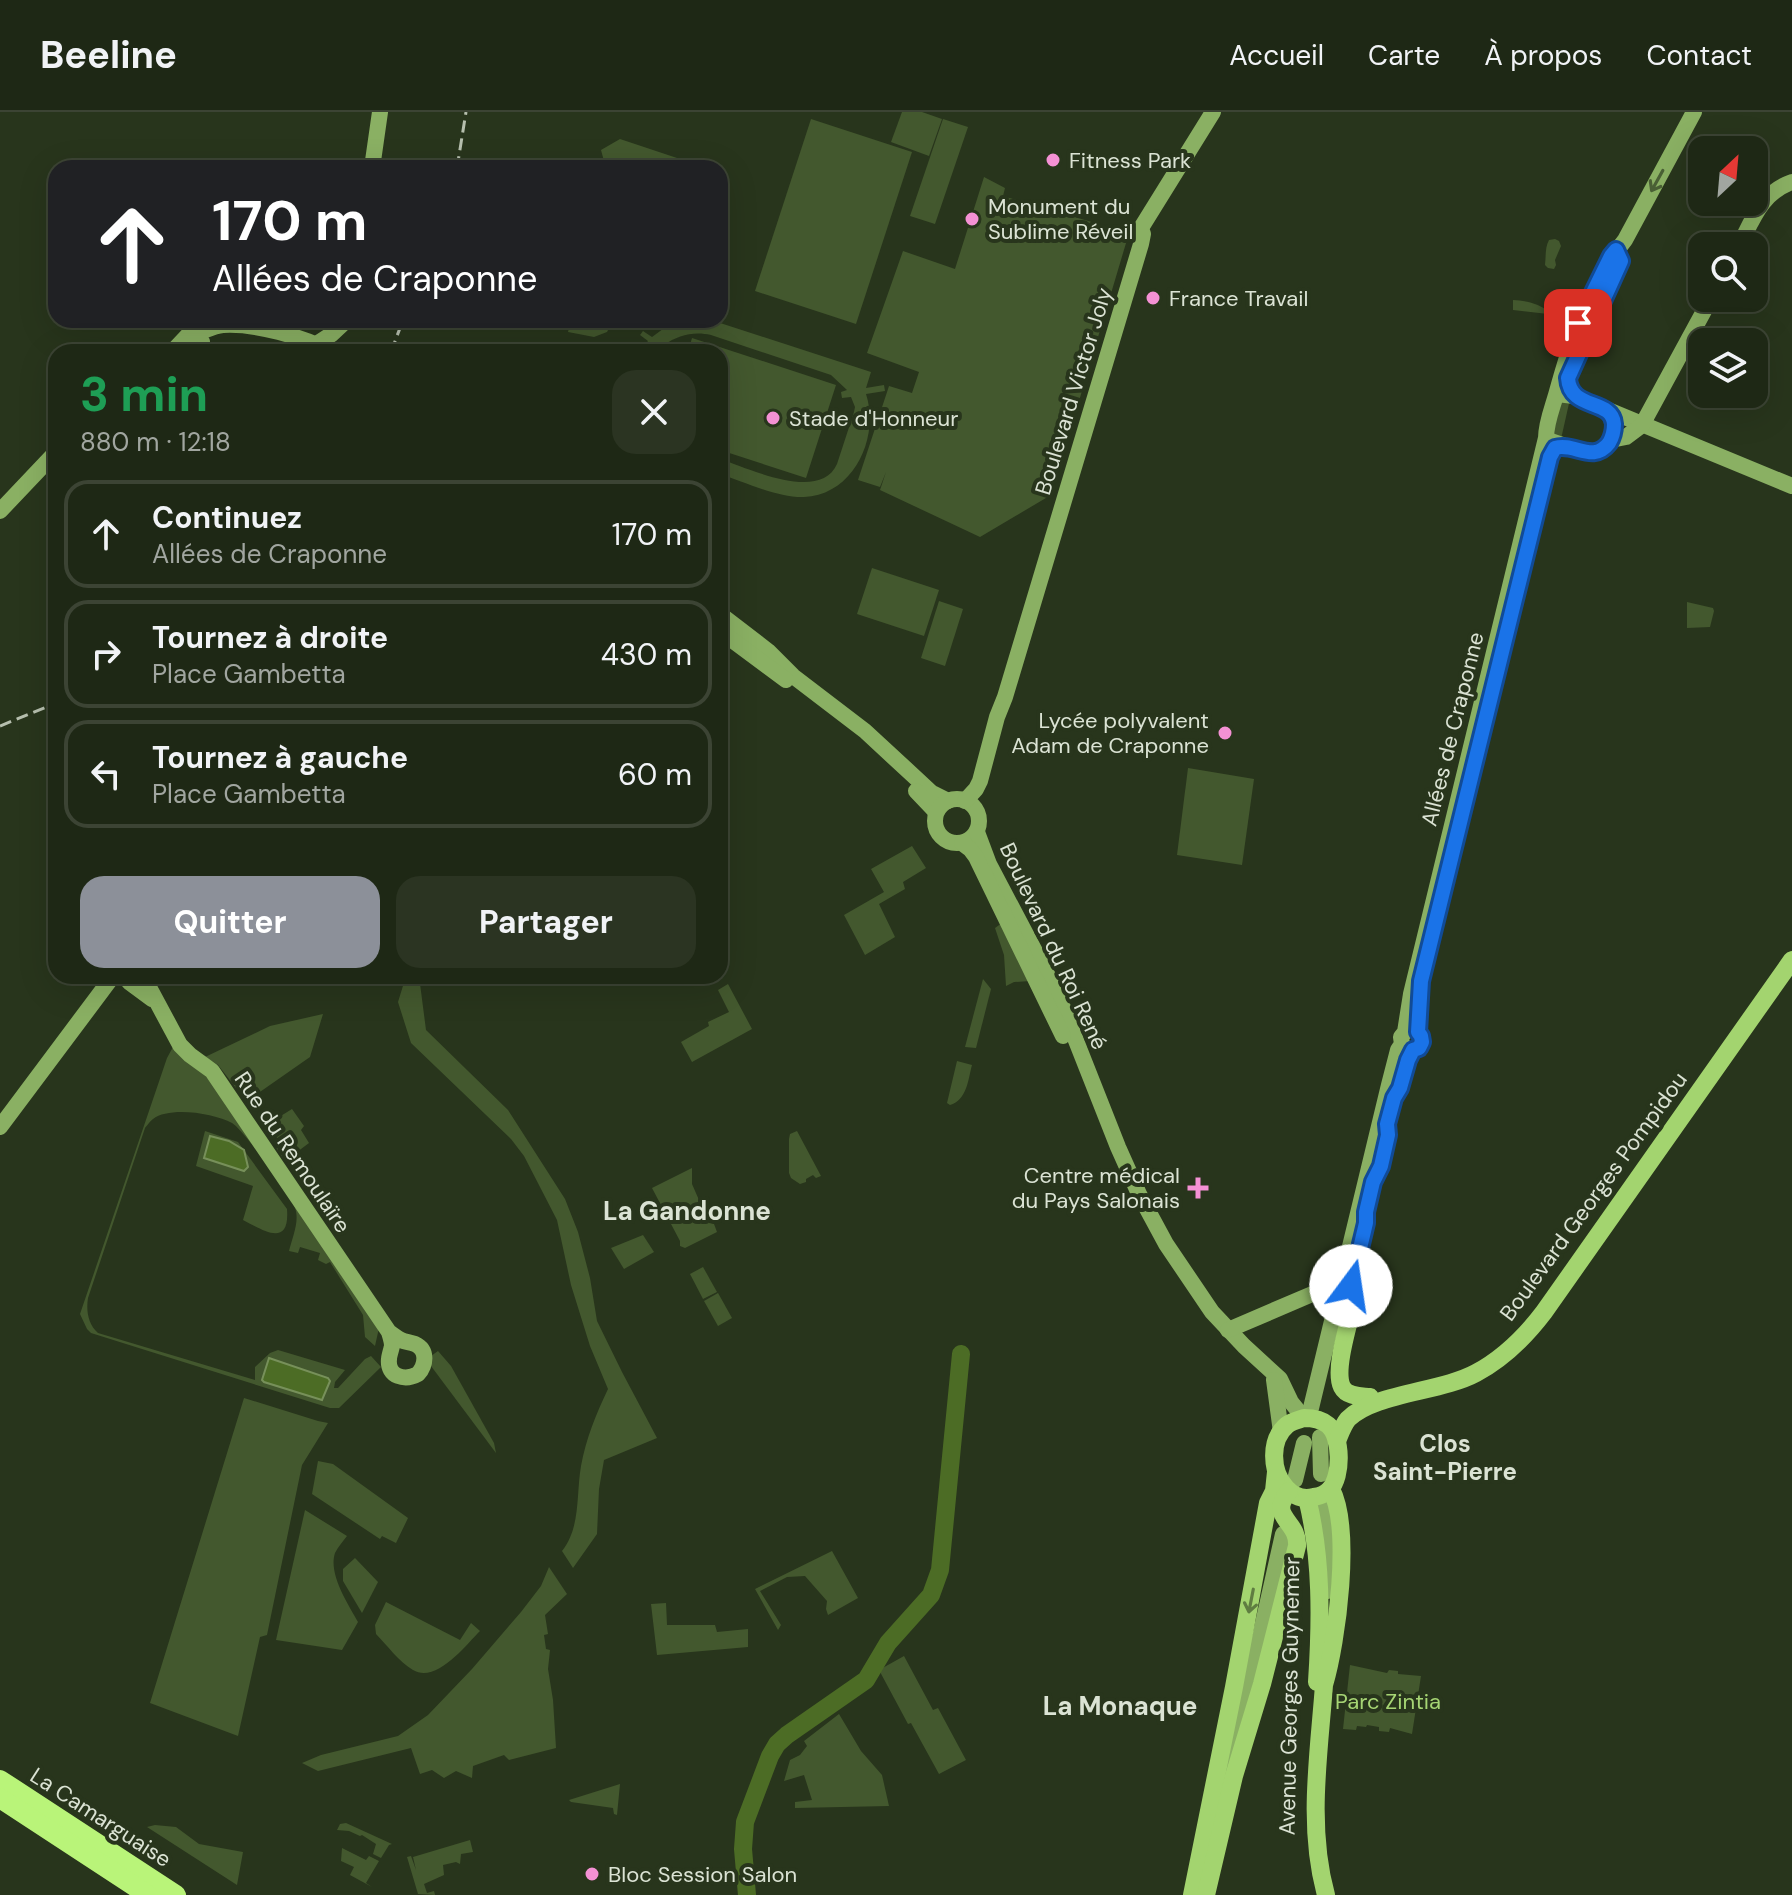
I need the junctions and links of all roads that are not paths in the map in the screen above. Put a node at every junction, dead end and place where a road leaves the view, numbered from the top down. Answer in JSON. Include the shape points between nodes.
{"nodes":[{"id":1,"x":380,"y":112,"type":"edge"},
{"id":2,"x":1213,"y":112,"type":"edge"},
{"id":3,"x":1694,"y":112,"type":"edge"},
{"id":4,"x":373,"y":160,"type":"edge"},
{"id":5,"x":1792,"y":182,"type":"edge"},
{"id":6,"x":1746,"y":232,"type":"edge"},
{"id":7,"x":1703,"y":312,"type":"edge"},
{"id":8,"x":213,"y":328,"type":"edge"},
{"id":9,"x":252,"y":328,"type":"edge"},
{"id":10,"x":339,"y":328,"type":"edge"},
{"id":11,"x":192,"y":344,"type":"edge"},
{"id":12,"x":312,"y":344,"type":"edge"},
{"id":13,"x":317,"y":344,"type":"edge"},
{"id":14,"x":1565,"y":395,"type":"junction"},
{"id":15,"x":1606,"y":410,"type":"junction"},
{"id":16,"x":1642,"y":425,"type":"junction"},
{"id":17,"x":1611,"y":440,"type":"junction"},
{"id":18,"x":1554,"y":442,"type":"junction"},
{"id":19,"x":48,"y":460,"type":"edge"},
{"id":20,"x":1792,"y":486,"type":"edge"},
{"id":21,"x":0,"y":511,"type":"edge"},
{"id":22,"x":728,"y":620,"type":"edge"},
{"id":23,"x":728,"y":637,"type":"edge"},
{"id":24,"x":970,"y":804,"type":"junction"},
{"id":25,"x":942,"y":806,"type":"junction"},
{"id":26,"x":977,"y":832,"type":"junction"},
{"id":27,"x":962,"y":843,"type":"junction"},
{"id":28,"x":1792,"y":960,"type":"edge"},
{"id":29,"x":120,"y":984,"type":"edge"},
{"id":30,"x":131,"y":984,"type":"edge"},
{"id":31,"x":1410,"y":1040,"type":"junction"},
{"id":32,"x":1109,"y":1124,"type":"junction"},
{"id":33,"x":0,"y":1127,"type":"edge"},
{"id":34,"x":1359,"y":1258,"type":"junction"},
{"id":35,"x":1342,"y":1278,"type":"junction"},
{"id":36,"x":1335,"y":1313,"type":"junction"},
{"id":37,"x":1228,"y":1330,"type":"junction"},
{"id":38,"x":395,"y":1341,"type":"dead end"},
{"id":39,"x":1273,"y":1374,"type":"junction"},
{"id":40,"x":1379,"y":1398,"type":"junction"},
{"id":41,"x":1317,"y":1426,"type":"junction"},
{"id":42,"x":1281,"y":1432,"type":"junction"},
{"id":43,"x":1276,"y":1472,"type":"junction"},
{"id":44,"x":1292,"y":1486,"type":"junction"},
{"id":45,"x":1325,"y":1490,"type":"junction"},
{"id":46,"x":1307,"y":1498,"type":"junction"},
{"id":47,"x":1283,"y":1534,"type":"dead end"},
{"id":48,"x":1246,"y":1699,"type":"junction"},
{"id":49,"x":1234,"y":1776,"type":"junction"},
{"id":50,"x":0,"y":1780,"type":"edge"},
{"id":51,"x":0,"y":1798,"type":"edge"},
{"id":52,"x":1195,"y":1886,"type":"edge"},
{"id":53,"x":148,"y":1895,"type":"edge"},
{"id":54,"x":176,"y":1895,"type":"edge"},
{"id":55,"x":1206,"y":1895,"type":"edge"},
{"id":56,"x":1317,"y":1895,"type":"edge"},
{"id":57,"x":1326,"y":1895,"type":"edge"}],
"edges":[{"from":1,"to":4,"type":"main road"},
{"from":2,"to":24,"type":"main road","name":"Boulevard Victor Joly","via":[[1141,228],[1141,244],[1005,697],[1006,718],[988,783]]},
{"from":3,"to":14,"type":"main road","name":"Allées de Craponne","one_way":true,"via":[[1586,304],[1571,342]]},
{"from":5,"to":6,"type":"main road","via":[[1771,192]]},
{"from":7,"to":16,"type":"main road"},
{"from":8,"to":11,"type":"main road"},
{"from":9,"to":12,"type":"main road"},
{"from":10,"to":13,"type":"main road"},
{"from":14,"to":15,"type":"main road"},
{"from":14,"to":18,"type":"main road","name":"Allées de Craponne"},
{"from":15,"to":16,"type":"main road"},
{"from":15,"to":17,"type":"main road","via":[[1613,418]]},
{"from":16,"to":17,"type":"main road"},
{"from":16,"to":20,"type":"main road"},
{"from":17,"to":18,"type":"main road","via":[[1595,453]]},
{"from":18,"to":31,"type":"main road","name":"Allées de Craponne"},
{"from":19,"to":21,"type":"main road"},
{"from":22,"to":25,"type":"main road","via":[[865,731]]},
{"from":23,"to":25,"type":"main road"},
{"from":24,"to":25,"type":"main road","via":[[959,799]]},
{"from":24,"to":26,"type":"main road","via":[[979,820]]},
{"from":25,"to":27,"type":"main road","via":[[934,826],[950,843]]},
{"from":26,"to":27,"type":"main road"},
{"from":26,"to":32,"type":"main road","name":"Boulevard du Roi René","via":[[1058,995]]},
{"from":27,"to":32,"type":"main road","name":"Boulevard du Roi René","via":[[976,857],[1082,1079]]},
{"from":28,"to":40,"type":"main road","name":"Boulevard Georges Pompidou","via":[[1531,1329],[1473,1374]]},
{"from":29,"to":33,"type":"main road"},
{"from":30,"to":38,"type":"main road","name":"Rue du Remoulaïre","via":[[157,1003],[180,1045],[212,1071]]},
{"from":31,"to":34,"type":"main road","name":"Allées de Craponne"},
{"from":31,"to":35,"type":"main road","name":"Allées de Craponne","via":[[1398,1050]]},
{"from":32,"to":37,"type":"main road","name":"Boulevard du Roi René","via":[[1171,1254]]},
{"from":34,"to":36,"type":"main road"},
{"from":34,"to":40,"type":"main road","via":[[1341,1382],[1349,1394]]},
{"from":34,"to":41,"type":"main road","name":"Allées de Craponne"},
{"from":35,"to":36,"type":"main road","name":"Allées de Craponne"},
{"from":35,"to":37,"type":"main road"},
{"from":36,"to":41,"type":"main road","name":"Allées de Craponne"},
{"from":37,"to":39,"type":"main road","name":"Boulevard du Roi René"},
{"from":39,"to":41,"type":"main road","name":"Boulevard du Roi René","via":[[1291,1402]]},
{"from":39,"to":42,"type":"main road"},
{"from":40,"to":41,"type":"main road","name":"Boulevard Georges Pompidou"},
{"from":41,"to":42,"type":"main road","name":"Boulevard Georges Pompidou","via":[[1295,1421]]},
{"from":41,"to":44,"type":"main road"},
{"from":41,"to":45,"type":"main road","via":[[1338,1468],[1336,1481]]},
{"from":42,"to":43,"type":"main road"},
{"from":43,"to":44,"type":"main road"},
{"from":43,"to":52,"type":"main road","one_way":true},
{"from":44,"to":46,"type":"main road","via":[[1297,1496]]},
{"from":44,"to":49,"type":"main road","via":[[1280,1507],[1297,1546]]},
{"from":45,"to":46,"type":"main road","via":[[1324,1495]]},
{"from":45,"to":57,"type":"main road","name":"Avenue Georges Guynemer","via":[[1337,1500],[1341,1560],[1324,1685],[1315,1817]]},
{"from":46,"to":56,"type":"main road","name":"Avenue Georges Guynemer","via":[[1320,1584],[1307,1769],[1311,1873]]},
{"from":47,"to":48,"type":"main road"},
{"from":48,"to":49,"type":"main road"},
{"from":48,"to":52,"type":"main road"},
{"from":49,"to":55,"type":"main road"},
{"from":50,"to":54,"type":"highway","name":"La Camarguaise"},
{"from":51,"to":53,"type":"highway","name":"La Camarguaise"}]}
